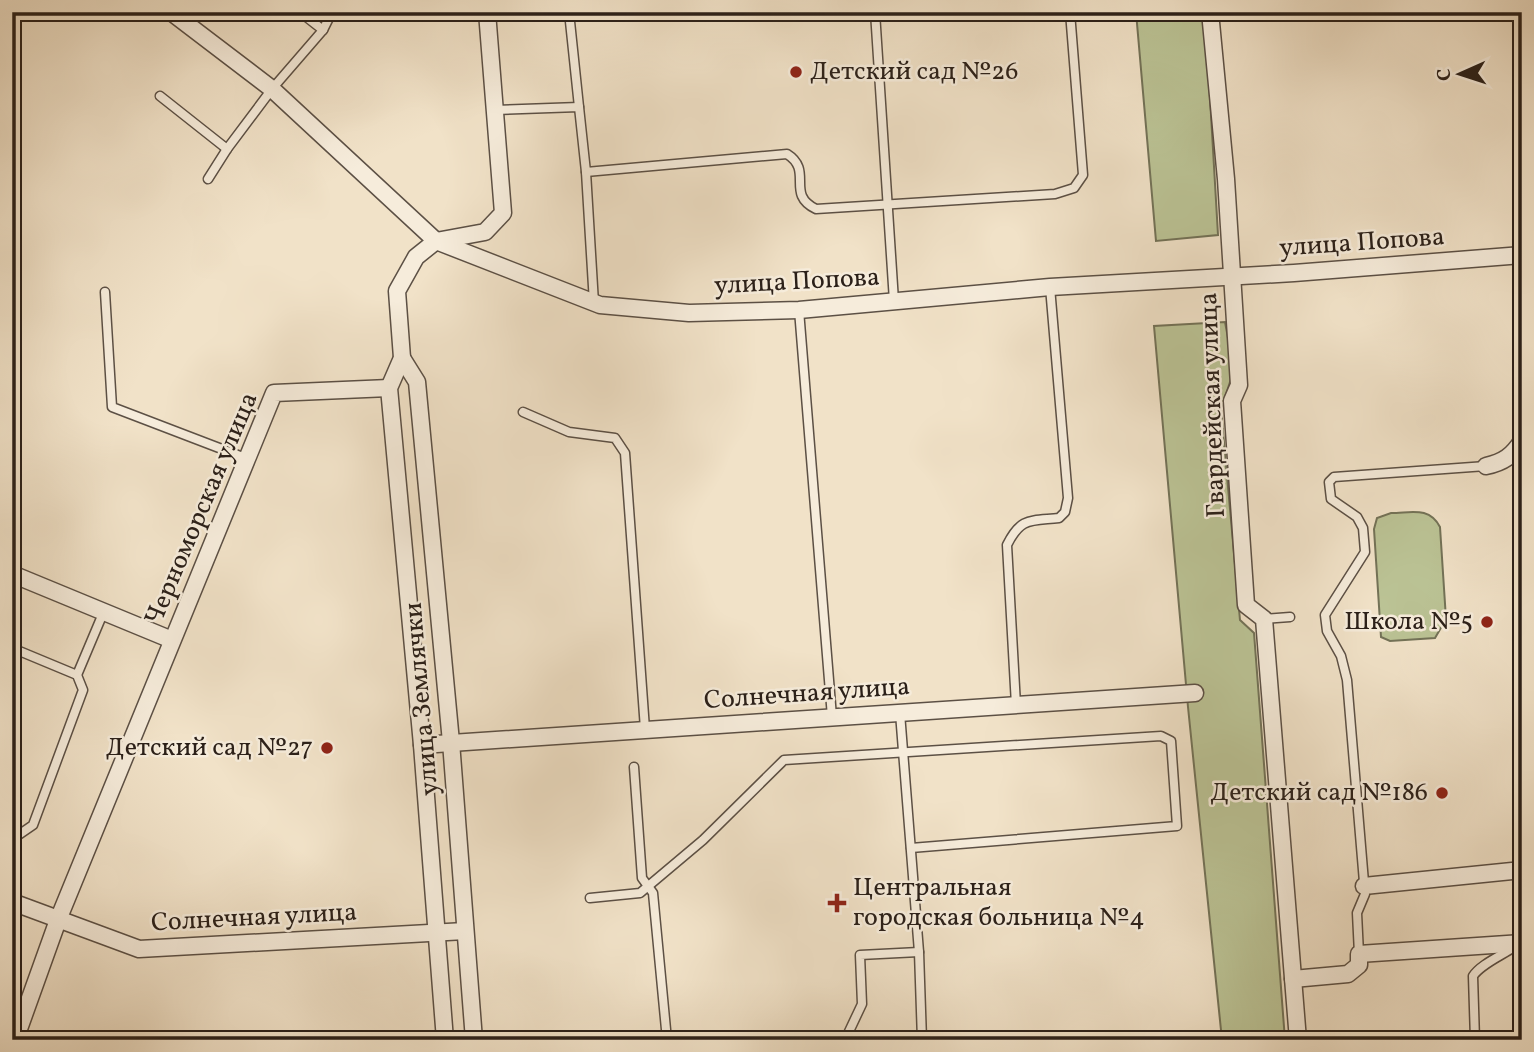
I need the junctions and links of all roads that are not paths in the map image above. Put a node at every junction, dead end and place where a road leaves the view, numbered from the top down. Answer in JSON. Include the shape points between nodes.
{"nodes":[{"id":1,"x":171,"y":12,"type":"edge"},
{"id":2,"x":300,"y":12,"type":"edge"},
{"id":3,"x":332,"y":12,"type":"edge"},
{"id":4,"x":487,"y":12,"type":"edge"},
{"id":5,"x":569,"y":12,"type":"edge"},
{"id":6,"x":874,"y":12,"type":"edge"},
{"id":7,"x":1070,"y":12,"type":"edge"},
{"id":8,"x":1210,"y":12,"type":"edge"},
{"id":9,"x":323,"y":30,"type":"junction"},
{"id":10,"x":272,"y":89,"type":"junction"},
{"id":11,"x":160,"y":96,"type":"dead end"},
{"id":12,"x":579,"y":107,"type":"junction"},
{"id":13,"x":495,"y":110,"type":"junction"},
{"id":14,"x":227,"y":149,"type":"junction"},
{"id":15,"x":586,"y":172,"type":"junction"},
{"id":16,"x":208,"y":179,"type":"dead end"},
{"id":17,"x":888,"y":205,"type":"junction"},
{"id":18,"x":436,"y":241,"type":"junction"},
{"id":19,"x":1522,"y":255,"type":"edge"},
{"id":20,"x":1233,"y":276,"type":"junction"},
{"id":21,"x":1050,"y":286,"type":"junction"},
{"id":22,"x":105,"y":292,"type":"dead end"},
{"id":23,"x":894,"y":301,"type":"junction"},
{"id":24,"x":594,"y":303,"type":"junction"},
{"id":25,"x":799,"y":310,"type":"junction"},
{"id":26,"x":402,"y":358,"type":"junction"},
{"id":27,"x":389,"y":388,"type":"junction"},
{"id":28,"x":523,"y":412,"type":"dead end"},
{"id":29,"x":1522,"y":441,"type":"edge"},
{"id":30,"x":248,"y":458,"type":"junction"},
{"id":31,"x":1486,"y":466,"type":"joint"},
{"id":32,"x":12,"y":574,"type":"edge"},
{"id":33,"x":104,"y":611,"type":"junction"},
{"id":34,"x":1315,"y":615,"type":"dead end"},
{"id":35,"x":1325,"y":615,"type":"junction"},
{"id":36,"x":1290,"y":617,"type":"dead end"},
{"id":37,"x":1264,"y":619,"type":"junction"},
{"id":38,"x":172,"y":640,"type":"junction"},
{"id":39,"x":12,"y":648,"type":"edge"},
{"id":40,"x":77,"y":675,"type":"junction"},
{"id":41,"x":1195,"y":693,"type":"dead end"},
{"id":42,"x":1016,"y":705,"type":"junction"},
{"id":43,"x":900,"y":713,"type":"junction"},
{"id":44,"x":832,"y":717,"type":"junction"},
{"id":45,"x":645,"y":729,"type":"junction"},
{"id":46,"x":451,"y":742,"type":"junction"},
{"id":47,"x":422,"y":745,"type":"junction"},
{"id":48,"x":903,"y":752,"type":"junction"},
{"id":49,"x":634,"y":767,"type":"dead end"},
{"id":50,"x":12,"y":835,"type":"edge"},
{"id":51,"x":911,"y":848,"type":"junction"},
{"id":52,"x":1522,"y":870,"type":"edge"},
{"id":53,"x":648,"y":886,"type":"junction"},
{"id":54,"x":1364,"y":886,"type":"junction"},
{"id":55,"x":590,"y":898,"type":"dead end"},
{"id":56,"x":12,"y":902,"type":"edge"},
{"id":57,"x":58,"y":920,"type":"junction"},
{"id":58,"x":465,"y":931,"type":"junction"},
{"id":59,"x":438,"y":933,"type":"junction"},
{"id":60,"x":1520,"y":943,"type":"edge"},
{"id":61,"x":919,"y":952,"type":"junction"},
{"id":62,"x":1359,"y":954,"type":"junction"},
{"id":63,"x":1293,"y":979,"type":"junction"},
{"id":64,"x":15,"y":1040,"type":"edge"},
{"id":65,"x":445,"y":1040,"type":"edge"},
{"id":66,"x":474,"y":1040,"type":"edge"},
{"id":67,"x":667,"y":1040,"type":"edge"},
{"id":68,"x":845,"y":1040,"type":"edge"},
{"id":69,"x":922,"y":1040,"type":"edge"},
{"id":70,"x":1298,"y":1040,"type":"edge"},
{"id":71,"x":1475,"y":1040,"type":"edge"}],
"edges":[{"from":1,"to":10,"type":"street","name":"улица Попова"},
{"from":2,"to":9,"type":"lane"},
{"from":3,"to":9,"type":"lane"},
{"from":4,"to":13,"type":"street"},
{"from":5,"to":12,"type":"lane"},
{"from":6,"to":17,"type":"lane"},
{"from":7,"to":17,"type":"lane","via":[[1083,175],[1074,188],[1055,194]]},
{"from":8,"to":20,"type":"street","name":"Гвардейская улица"},
{"from":9,"to":10,"type":"lane"},
{"from":10,"to":14,"type":"lane"},
{"from":10,"to":18,"type":"street","name":"улица Попова"},
{"from":11,"to":14,"type":"lane"},
{"from":12,"to":13,"type":"lane"},
{"from":12,"to":15,"type":"lane"},
{"from":13,"to":18,"type":"street","via":[[503,213],[485,232]]},
{"from":14,"to":16,"type":"lane"},
{"from":15,"to":17,"type":"lane","via":[[787,154],[796,160],[806,204],[816,209]]},
{"from":15,"to":24,"type":"lane"},
{"from":17,"to":23,"type":"lane"},
{"from":18,"to":24,"type":"street","name":"улица Попова"},
{"from":18,"to":26,"type":"street","via":[[416,257],[397,291]]},
{"from":19,"to":20,"type":"street","name":"улица Попова"},
{"from":20,"to":21,"type":"street","name":"улица Попова"},
{"from":20,"to":37,"type":"street","name":"Гвардейская улица","via":[[1239,385],[1232,401],[1246,605]]},
{"from":21,"to":23,"type":"street","name":"улица Попова"},
{"from":21,"to":42,"type":"lane","via":[[1068,498],[1059,518],[1027,521],[1014,530],[1007,545]]},
{"from":22,"to":30,"type":"lane","via":[[112,407]]},
{"from":23,"to":25,"type":"street","name":"улица Попова"},
{"from":24,"to":25,"type":"street","name":"улица Попова","via":[[689,313]]},
{"from":25,"to":44,"type":"lane"},
{"from":26,"to":27,"type":"street"},
{"from":26,"to":46,"type":"street","name":"улица Землячки","via":[[417,382]]},
{"from":27,"to":30,"type":"street","name":"Черноморская улица","via":[[275,393]]},
{"from":27,"to":47,"type":"street","name":"улица Землячки"},
{"from":28,"to":45,"type":"lane","via":[[569,432],[615,438],[625,453]]},
{"from":29,"to":31,"type":"street","via":[[1503,462]]},
{"from":30,"to":38,"type":"street","name":"Черноморская улица"},
{"from":31,"to":35,"type":"lane","via":[[1335,477],[1329,482],[1331,499],[1357,517],[1363,528],[1365,552]]},
{"from":32,"to":33,"type":"street"},
{"from":33,"to":38,"type":"street"},
{"from":33,"to":40,"type":"lane"},
{"from":34,"to":35,"type":"lane"},
{"from":35,"to":54,"type":"lane","via":[[1347,680]]},
{"from":36,"to":37,"type":"lane"},
{"from":37,"to":63,"type":"street"},
{"from":38,"to":57,"type":"street","name":"Черноморская улица"},
{"from":39,"to":40,"type":"lane"},
{"from":40,"to":50,"type":"lane","via":[[83,690],[33,825]]},
{"from":41,"to":42,"type":"street","name":"Солнечная улица"},
{"from":42,"to":43,"type":"street","name":"Солнечная улица"},
{"from":43,"to":44,"type":"street","name":"Солнечная улица"},
{"from":43,"to":48,"type":"lane"},
{"from":44,"to":45,"type":"street","name":"Солнечная улица"},
{"from":45,"to":46,"type":"street","name":"Солнечная улица"},
{"from":46,"to":47,"type":"street","name":"Солнечная улица"},
{"from":46,"to":58,"type":"street","name":"улица Землячки"},
{"from":47,"to":59,"type":"street","name":"улица Землячки"},
{"from":48,"to":51,"type":"lane"},
{"from":48,"to":51,"type":"lane","via":[[1161,736],[1171,741],[1177,826]]},
{"from":48,"to":53,"type":"lane","via":[[784,761]]},
{"from":49,"to":53,"type":"lane","via":[[642,878]]},
{"from":51,"to":61,"type":"lane"},
{"from":52,"to":54,"type":"street"},
{"from":53,"to":55,"type":"lane","via":[[640,892]]},
{"from":53,"to":67,"type":"lane","via":[[653,892]]},
{"from":54,"to":62,"type":"lane","via":[[1357,913]]},
{"from":56,"to":57,"type":"street","name":"Солнечная улица"},
{"from":57,"to":59,"type":"street","name":"Солнечная улица","via":[[139,949]]},
{"from":57,"to":64,"type":"street","name":"Черноморская улица"},
{"from":58,"to":59,"type":"street","name":"Солнечная улица"},
{"from":58,"to":66,"type":"street","name":"улица Землячки"},
{"from":59,"to":65,"type":"street","name":"улица Землячки"},
{"from":60,"to":62,"type":"street"},
{"from":60,"to":71,"type":"lane","via":[[1472,976]]},
{"from":61,"to":68,"type":"lane","via":[[860,956],[862,1004]]},
{"from":61,"to":69,"type":"lane"},
{"from":62,"to":63,"type":"street","via":[[1359,965],[1348,974]]},
{"from":63,"to":70,"type":"street"}]}
